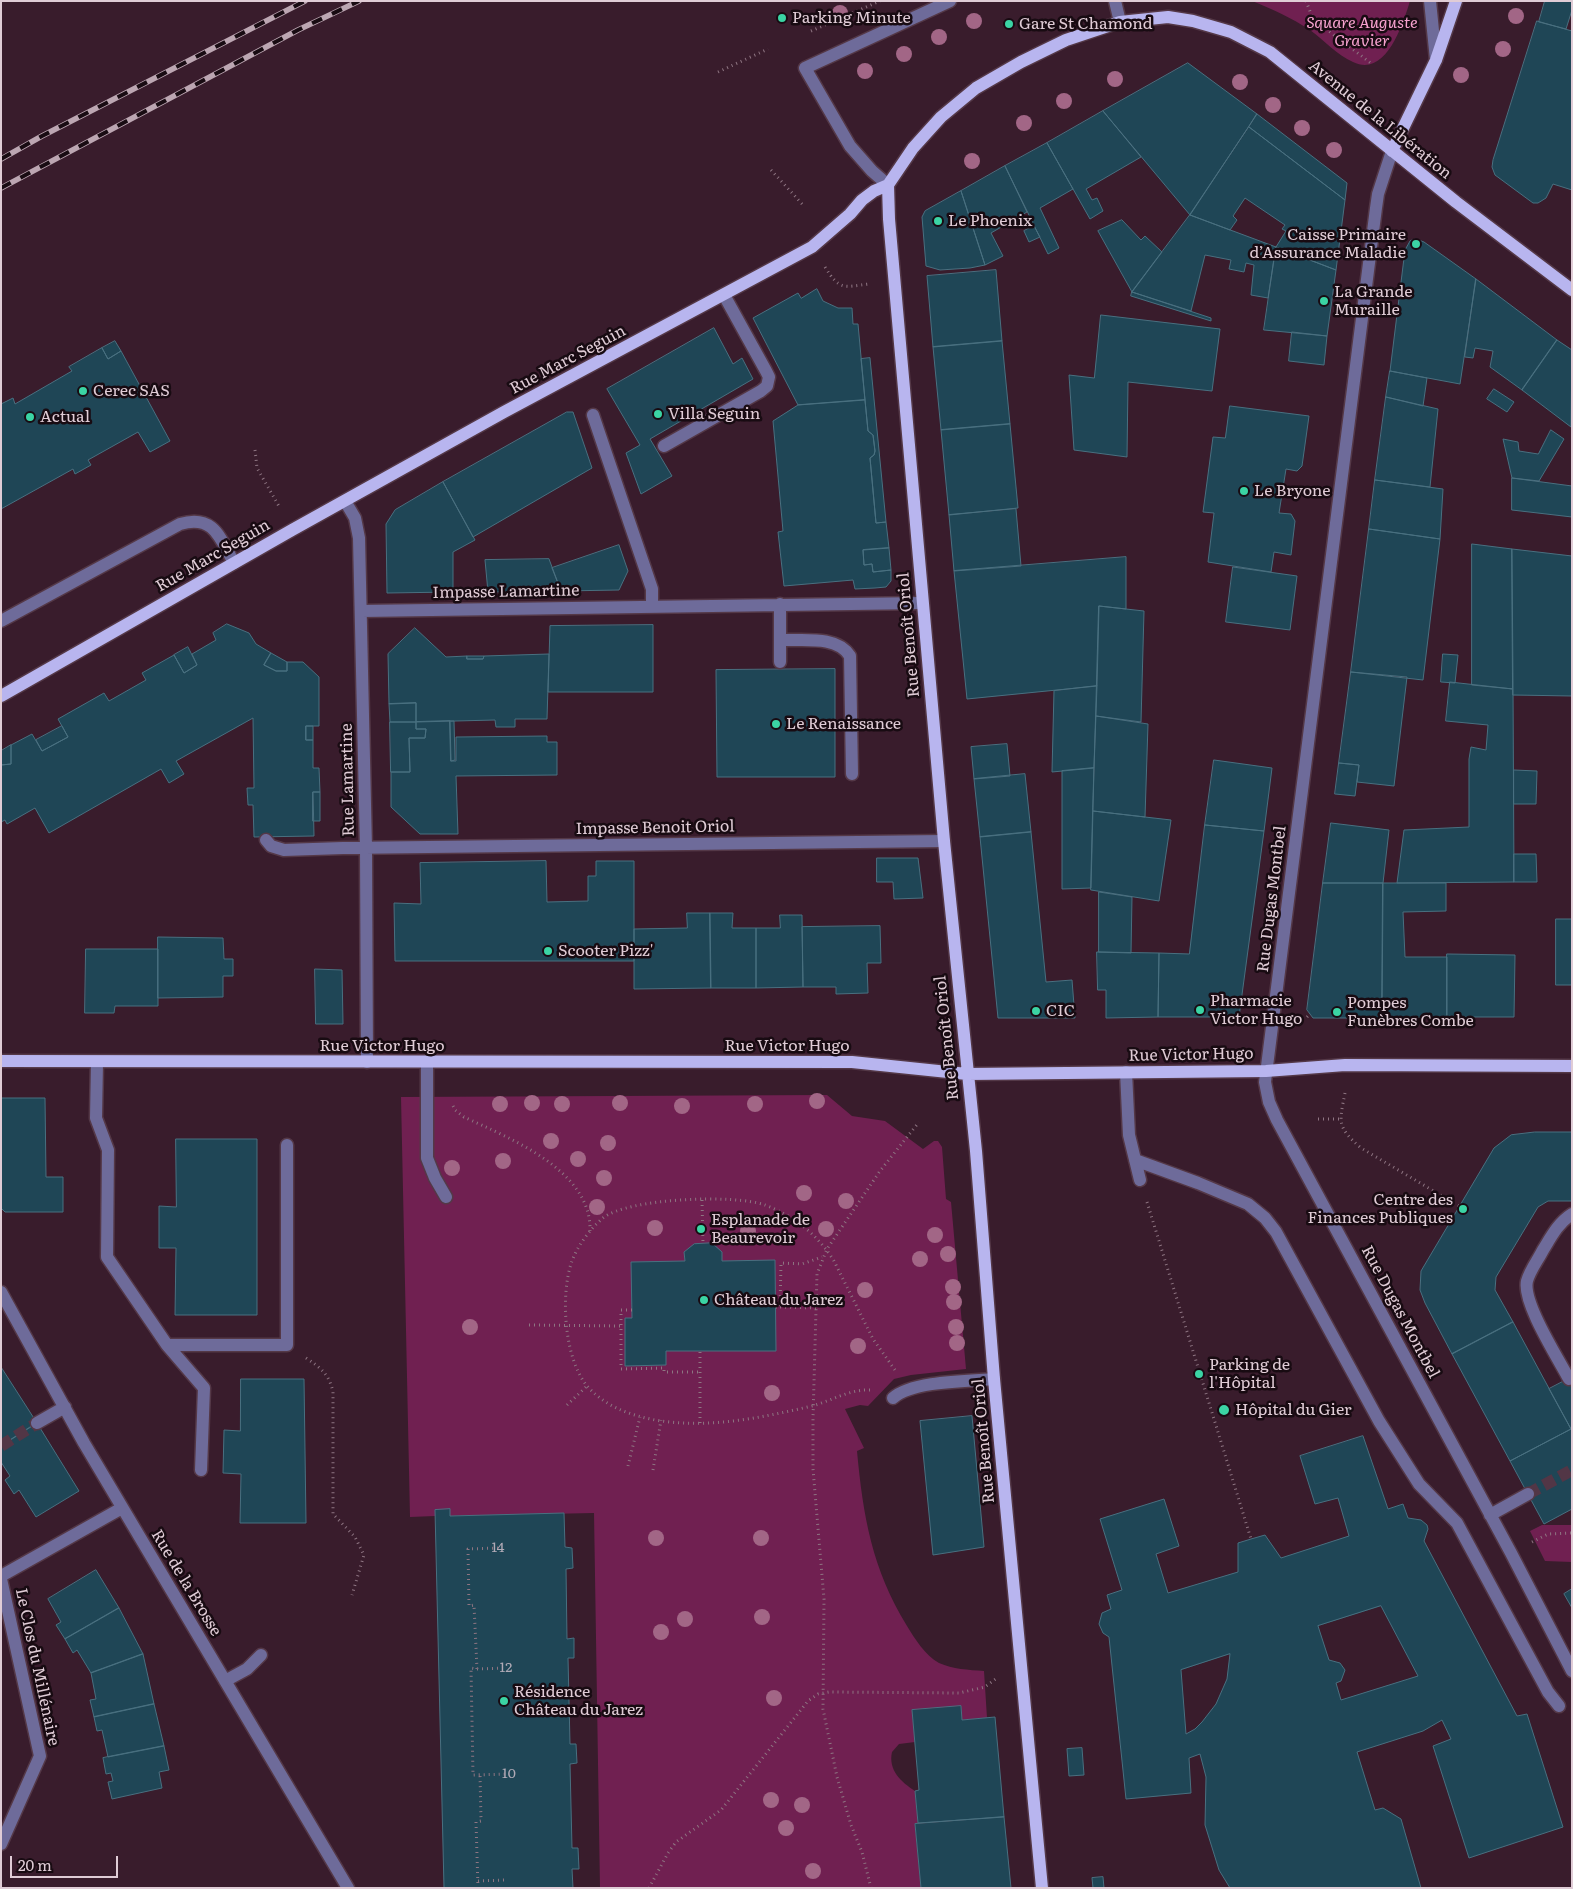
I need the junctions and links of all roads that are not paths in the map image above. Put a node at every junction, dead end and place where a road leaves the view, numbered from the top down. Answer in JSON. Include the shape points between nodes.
{"nodes":[{"id":1,"x":950,"y":1,"type":"edge"},
{"id":2,"x":1115,"y":1,"type":"edge"},
{"id":3,"x":1430,"y":1,"type":"edge"},
{"id":4,"x":1456,"y":1,"type":"edge"},
{"id":5,"x":1120,"y":22,"type":"junction"},
{"id":6,"x":1436,"y":60,"type":"junction"},
{"id":7,"x":1392,"y":151,"type":"junction"},
{"id":8,"x":888,"y":184,"type":"junction"},
{"id":9,"x":1572,"y":290,"type":"edge"},
{"id":10,"x":724,"y":295,"type":"junction"},
{"id":11,"x":593,"y":416,"type":"dead end"},
{"id":12,"x":664,"y":446,"type":"dead end"},
{"id":13,"x":345,"y":501,"type":"junction"},
{"id":14,"x":234,"y":563,"type":"junction"},
{"id":15,"x":922,"y":602,"type":"junction"},
{"id":16,"x":780,"y":604,"type":"junction"},
{"id":17,"x":652,"y":606,"type":"junction"},
{"id":18,"x":361,"y":611,"type":"junction"},
{"id":19,"x":1,"y":621,"type":"edge"},
{"id":20,"x":780,"y":640,"type":"junction"},
{"id":21,"x":780,"y":662,"type":"dead end"},
{"id":22,"x":1,"y":696,"type":"edge"},
{"id":23,"x":852,"y":774,"type":"dead end"},
{"id":24,"x":266,"y":840,"type":"dead end"},
{"id":25,"x":944,"y":841,"type":"junction"},
{"id":26,"x":366,"y":848,"type":"junction"},
{"id":27,"x":1,"y":1061,"type":"edge"},
{"id":28,"x":97,"y":1062,"type":"junction"},
{"id":29,"x":367,"y":1062,"type":"junction"},
{"id":30,"x":427,"y":1062,"type":"junction"},
{"id":31,"x":1572,"y":1066,"type":"edge"},
{"id":32,"x":1266,"y":1070,"type":"junction"},
{"id":33,"x":1126,"y":1072,"type":"junction"},
{"id":34,"x":967,"y":1074,"type":"junction"},
{"id":35,"x":288,"y":1145,"type":"dead end"},
{"id":36,"x":1135,"y":1160,"type":"junction"},
{"id":37,"x":1140,"y":1180,"type":"road end"},
{"id":38,"x":446,"y":1197,"type":"dead end"},
{"id":39,"x":1572,"y":1214,"type":"edge"},
{"id":40,"x":1,"y":1292,"type":"edge"},
{"id":41,"x":167,"y":1345,"type":"junction"},
{"id":42,"x":994,"y":1379,"type":"junction"},
{"id":43,"x":1569,"y":1379,"type":"dead end"},
{"id":44,"x":893,"y":1398,"type":"road end"},
{"id":45,"x":64,"y":1407,"type":"junction"},
{"id":46,"x":36,"y":1423,"type":"tunnel mouth"},
{"id":47,"x":201,"y":1470,"type":"dead end"},
{"id":48,"x":1528,"y":1494,"type":"tunnel mouth"},
{"id":49,"x":122,"y":1508,"type":"junction"},
{"id":50,"x":1490,"y":1515,"type":"junction"},
{"id":51,"x":1,"y":1577,"type":"edge"},
{"id":52,"x":261,"y":1655,"type":"dead end"},
{"id":53,"x":1572,"y":1671,"type":"edge"},
{"id":54,"x":225,"y":1681,"type":"junction"},
{"id":55,"x":1559,"y":1706,"type":"dead end"},
{"id":56,"x":1,"y":1844,"type":"edge"},
{"id":57,"x":348,"y":1888,"type":"edge"},
{"id":58,"x":1042,"y":1888,"type":"edge"}],
"edges":[{"from":1,"to":8,"type":"street","via":[[805,68],[850,146]]},
{"from":2,"to":5,"type":"street"},
{"from":3,"to":6,"type":"street"},
{"from":4,"to":6,"type":"main road"},
{"from":5,"to":7,"type":"main road","name":"Avenue de la Libération","via":[[1168,17],[1231,32],[1270,52]]},
{"from":5,"to":8,"type":"main road","name":"Rue Marc Seguin","via":[[1066,40],[976,88],[941,116]]},
{"from":6,"to":7,"type":"main road"},
{"from":7,"to":9,"type":"main road","name":"Avenue de la Libération"},
{"from":7,"to":32,"type":"street","name":"Rue Dugas Montbel","via":[[1376,208]]},
{"from":8,"to":10,"type":"main road","name":"Rue Marc Seguin","via":[[862,200],[812,248]]},
{"from":8,"to":15,"type":"main road","name":"Rue Benoît Oriol"},
{"from":10,"to":12,"type":"street","via":[[769,377],[767,386]]},
{"from":10,"to":13,"type":"main road","name":"Rue Marc Seguin"},
{"from":11,"to":17,"type":"street","via":[[652,590]]},
{"from":13,"to":14,"type":"main road","name":"Rue Marc Seguin"},
{"from":13,"to":18,"type":"street","name":"Rue Lamartine","via":[[355,518],[359,538]]},
{"from":14,"to":19,"type":"street","via":[[214,528],[191,521]]},
{"from":14,"to":22,"type":"main road","name":"Rue Marc Seguin"},
{"from":15,"to":16,"type":"street","name":"Impasse Lamartine"},
{"from":15,"to":25,"type":"main road","name":"Rue Benoît Oriol"},
{"from":16,"to":17,"type":"street","name":"Impasse Lamartine"},
{"from":16,"to":20,"type":"street"},
{"from":17,"to":18,"type":"street","name":"Impasse Lamartine"},
{"from":18,"to":26,"type":"street","name":"Rue Lamartine"},
{"from":20,"to":21,"type":"street"},
{"from":20,"to":23,"type":"street","via":[[837,644],[846,648],[850,656]]},
{"from":24,"to":26,"type":"street","name":"Impasse Benoit Oriol","via":[[271,846],[284,850]]},
{"from":25,"to":26,"type":"street","name":"Impasse Benoit Oriol"},
{"from":25,"to":34,"type":"main road","name":"Rue Benoît Oriol"},
{"from":26,"to":29,"type":"street","name":"Rue Lamartine"},
{"from":27,"to":28,"type":"main road","name":"Rue Victor Hugo"},
{"from":28,"to":29,"type":"main road","name":"Rue Victor Hugo"},
{"from":28,"to":41,"type":"street","via":[[96,1118],[108,1150],[107,1257]]},
{"from":29,"to":30,"type":"main road","name":"Rue Victor Hugo"},
{"from":30,"to":34,"type":"main road","name":"Rue Victor Hugo","via":[[852,1062]]},
{"from":30,"to":38,"type":"street","via":[[427,1158]]},
{"from":31,"to":32,"type":"main road","name":"Rue Victor Hugo","via":[[1346,1065]]},
{"from":32,"to":33,"type":"main road","name":"Rue Victor Hugo"},
{"from":32,"to":50,"type":"street","name":"Rue Dugas Montbel","via":[[1265,1082],[1277,1120]]},
{"from":33,"to":34,"type":"main road","name":"Rue Victor Hugo"},
{"from":33,"to":36,"type":"street","via":[[1129,1135]]},
{"from":34,"to":42,"type":"main road","name":"Rue Benoît Oriol"},
{"from":35,"to":41,"type":"street","via":[[287,1344]]},
{"from":36,"to":37,"type":"street"},
{"from":36,"to":55,"type":"street","via":[[1248,1204],[1276,1232],[1379,1421],[1419,1484],[1457,1523],[1548,1692]]},
{"from":39,"to":43,"type":"street","via":[[1556,1228],[1531,1271],[1526,1293]]},
{"from":40,"to":45,"type":"street","name":"Rue de la Brosse"},
{"from":41,"to":47,"type":"street","via":[[204,1388]]},
{"from":42,"to":44,"type":"street","via":[[912,1388],[900,1391]]},
{"from":42,"to":58,"type":"main road","name":"Rue Benoît Oriol"},
{"from":45,"to":46,"type":"street"},
{"from":45,"to":49,"type":"street","name":"Rue de la Brosse"},
{"from":48,"to":50,"type":"street"},
{"from":49,"to":51,"type":"street","name":"Le Clos du Millénaire"},
{"from":49,"to":54,"type":"street","name":"Rue de la Brosse"},
{"from":50,"to":53,"type":"street","name":"Rue Dugas Montbel"},
{"from":51,"to":56,"type":"street","name":"Le Clos du Millénaire","via":[[40,1756]]},
{"from":52,"to":54,"type":"street","via":[[247,1669]]},
{"from":54,"to":57,"type":"street","name":"Rue de la Brosse"}]}
